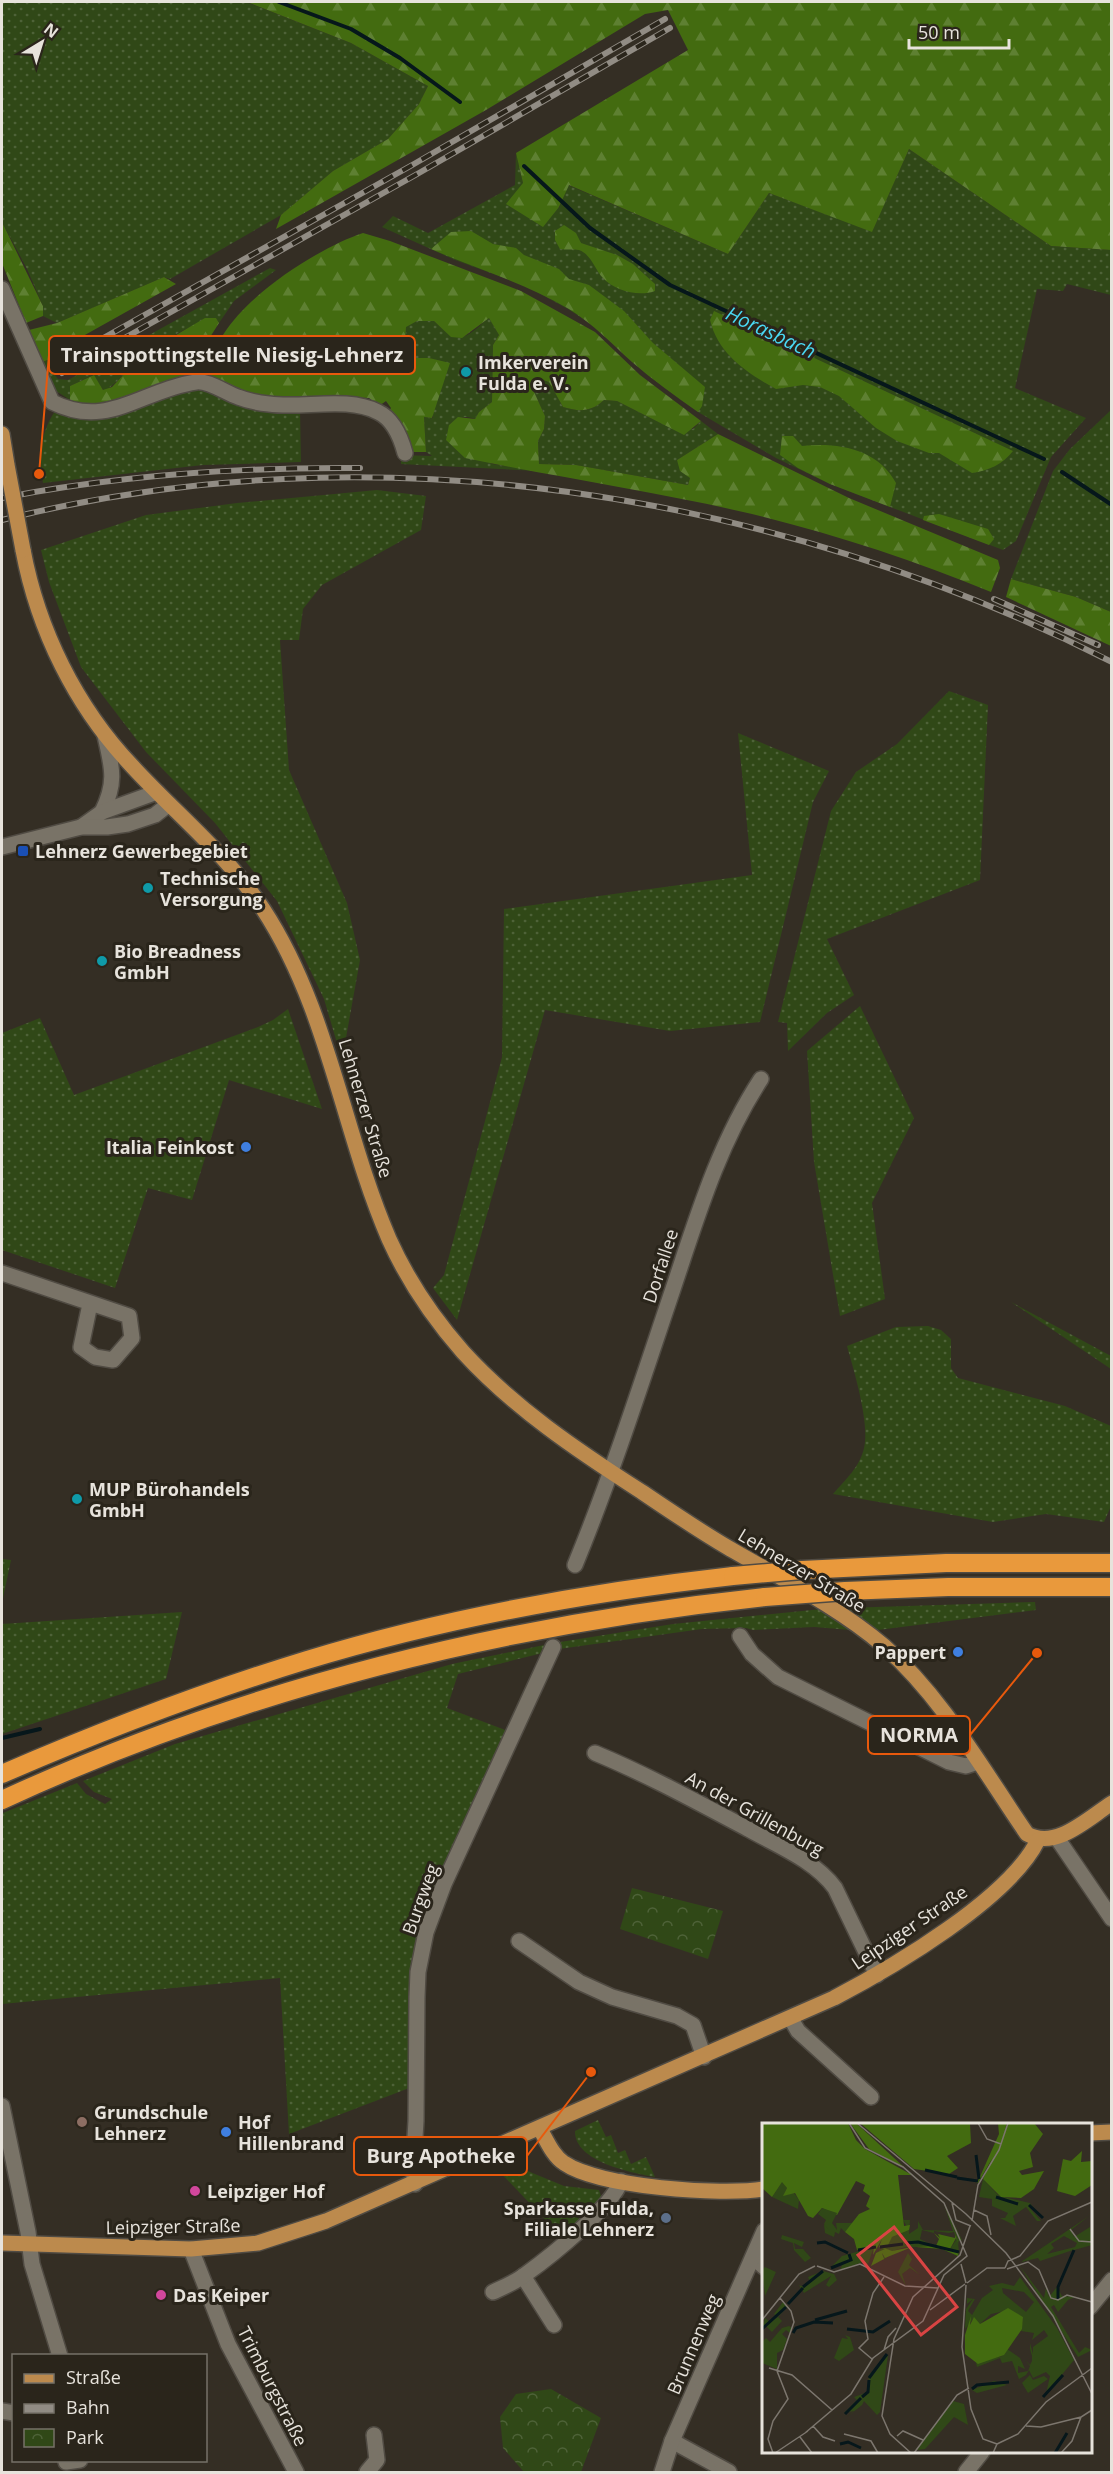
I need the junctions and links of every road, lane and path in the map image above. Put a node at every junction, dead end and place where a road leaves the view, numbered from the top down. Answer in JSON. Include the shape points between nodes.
{"nodes":[{"id":1,"x":2,"y":289,"type":"edge"},
{"id":2,"x":2,"y":434,"type":"edge"},
{"id":3,"x":405,"y":453,"type":"dead end"},
{"id":4,"x":105,"y":736,"type":"junction"},
{"id":5,"x":157,"y":792,"type":"junction"},
{"id":6,"x":169,"y":804,"type":"junction"},
{"id":7,"x":102,"y":812,"type":"junction"},
{"id":8,"x":81,"y":827,"type":"junction"},
{"id":9,"x":2,"y":847,"type":"edge"},
{"id":10,"x":761,"y":1079,"type":"dead end"},
{"id":11,"x":2,"y":1273,"type":"edge"},
{"id":12,"x":90,"y":1304,"type":"dead end"},
{"id":13,"x":610,"y":1472,"type":"junction"},
{"id":14,"x":1112,"y":1563,"type":"edge"},
{"id":15,"x":575,"y":1564,"type":"dead end"},
{"id":16,"x":1112,"y":1587,"type":"edge"},
{"id":17,"x":740,"y":1636,"type":"dead end"},
{"id":18,"x":553,"y":1647,"type":"dead end"},
{"id":19,"x":594,"y":1753,"type":"dead end"},
{"id":20,"x":978,"y":1762,"type":"junction"},
{"id":21,"x":2,"y":1774,"type":"edge"},
{"id":22,"x":2,"y":1800,"type":"edge"},
{"id":23,"x":1112,"y":1803,"type":"edge"},
{"id":24,"x":1057,"y":1838,"type":"junction"},
{"id":25,"x":1038,"y":1840,"type":"junction"},
{"id":26,"x":1112,"y":1918,"type":"edge"},
{"id":27,"x":519,"y":1941,"type":"dead end"},
{"id":28,"x":877,"y":1975,"type":"junction"},
{"id":29,"x":791,"y":2019,"type":"junction"},
{"id":30,"x":704,"y":2057,"type":"junction"},
{"id":31,"x":872,"y":2097,"type":"dead end"},
{"id":32,"x":2,"y":2106,"type":"edge"},
{"id":33,"x":540,"y":2129,"type":"junction"},
{"id":34,"x":1112,"y":2132,"type":"edge"},
{"id":35,"x":1092,"y":2133,"type":"edge"},
{"id":36,"x":621,"y":2181,"type":"junction"},
{"id":37,"x":415,"y":2184,"type":"junction"},
{"id":38,"x":762,"y":2190,"type":"edge"},
{"id":39,"x":762,"y":2241,"type":"edge"},
{"id":40,"x":2,"y":2243,"type":"edge"},
{"id":41,"x":30,"y":2244,"type":"junction"},
{"id":42,"x":191,"y":2249,"type":"junction"},
{"id":43,"x":758,"y":2262,"type":"edge"},
{"id":44,"x":523,"y":2276,"type":"junction"},
{"id":45,"x":1112,"y":2280,"type":"edge"},
{"id":46,"x":493,"y":2292,"type":"dead end"},
{"id":47,"x":1092,"y":2305,"type":"edge"},
{"id":48,"x":554,"y":2325,"type":"dead end"},
{"id":49,"x":60,"y":2354,"type":"edge"},
{"id":50,"x":374,"y":2435,"type":"dead end"},
{"id":51,"x":672,"y":2441,"type":"junction"},
{"id":52,"x":980,"y":2453,"type":"edge"},
{"id":53,"x":296,"y":2472,"type":"edge"},
{"id":54,"x":367,"y":2472,"type":"edge"},
{"id":55,"x":662,"y":2472,"type":"edge"},
{"id":56,"x":729,"y":2472,"type":"edge"},
{"id":57,"x":966,"y":2472,"type":"edge"}],
"edges":[{"from":1,"to":3,"type":"street","via":[[52,402],[67,409],[100,413],[199,381],[270,405],[347,406],[380,412],[399,435]]},
{"from":2,"to":4,"type":"main road","name":"Lehnerzer Straße","bridge":true,"via":[[34,597],[76,691]]},
{"from":4,"to":5,"type":"main road","name":"Lehnerzer Straße"},
{"from":4,"to":7,"type":"street","via":[[113,785]]},
{"from":5,"to":6,"type":"main road","name":"Lehnerzer Straße"},
{"from":5,"to":7,"type":"street"},
{"from":6,"to":8,"type":"street","via":[[155,815],[128,824]]},
{"from":6,"to":13,"type":"main road","name":"Lehnerzer Straße","via":[[241,878],[299,971],[389,1238],[424,1299],[448,1334],[495,1384],[546,1427]]},
{"from":7,"to":8,"type":"street"},
{"from":8,"to":9,"type":"street"},
{"from":10,"to":13,"type":"street","name":"Dorfallee","via":[[739,1113],[705,1194]]},
{"from":11,"to":12,"type":"street"},
{"from":13,"to":15,"type":"street"},
{"from":13,"to":20,"type":"main road","name":"Lehnerzer Straße","via":[[724,1546],[838,1611],[882,1645],[917,1680]]},
{"from":14,"to":21,"type":"highway","bridge":true,"via":[[946,1563],[733,1576],[618,1592],[426,1628],[298,1663],[100,1733]]},
{"from":16,"to":22,"type":"highway","bridge":true,"via":[[845,1591],[765,1597],[566,1624],[423,1655],[251,1703],[59,1774]]},
{"from":17,"to":20,"type":"street","via":[[752,1654],[778,1677],[949,1762],[966,1766]]},
{"from":18,"to":37,"type":"street","name":"Burgweg","via":[[444,1884],[426,1932],[418,1972]]},
{"from":19,"to":28,"type":"street","name":"An der Grillenburg","via":[[647,1775],[826,1876]]},
{"from":20,"to":25,"type":"main road","name":"Lehnerzer Straße","via":[[1028,1834]]},
{"from":23,"to":24,"type":"main road"},
{"from":24,"to":25,"type":"main road"},
{"from":24,"to":26,"type":"street"},
{"from":25,"to":28,"type":"main road","name":"Leipziger Straße","via":[[1029,1858],[999,1888]]},
{"from":27,"to":30,"type":"street","via":[[579,1982],[693,2025]]},
{"from":28,"to":29,"type":"main road","name":"Leipziger Straße"},
{"from":29,"to":30,"type":"main road","name":"Leipziger Straße"},
{"from":29,"to":31,"type":"street","via":[[798,2031]]},
{"from":30,"to":33,"type":"main road","name":"Leipziger Straße"},
{"from":32,"to":41,"type":"street"},
{"from":33,"to":36,"type":"main road","via":[[557,2158],[565,2164]]},
{"from":33,"to":37,"type":"main road","name":"Leipziger Straße"},
{"from":34,"to":35,"type":"main road"},
{"from":36,"to":38,"type":"main road","via":[[703,2192]]},
{"from":36,"to":44,"type":"street","via":[[612,2198]]},
{"from":37,"to":42,"type":"main road","name":"Leipziger Straße","via":[[278,2238]]},
{"from":39,"to":43,"type":"street","name":"Brunnenweg"},
{"from":40,"to":41,"type":"main road","name":"Leipziger Straße"},
{"from":41,"to":42,"type":"main road","name":"Leipziger Straße"},
{"from":41,"to":49,"type":"street","via":[[32,2264]]},
{"from":42,"to":53,"type":"street","name":"Trimburgstraße","via":[[228,2344]]},
{"from":43,"to":51,"type":"street","name":"Brunnenweg"},
{"from":44,"to":46,"type":"street"},
{"from":44,"to":48,"type":"street"},
{"from":45,"to":47,"type":"street"},
{"from":50,"to":54,"type":"street","via":[[377,2460]]},
{"from":51,"to":55,"type":"street","name":"Brunnenweg"},
{"from":51,"to":56,"type":"street"},
{"from":52,"to":57,"type":"street"}]}
